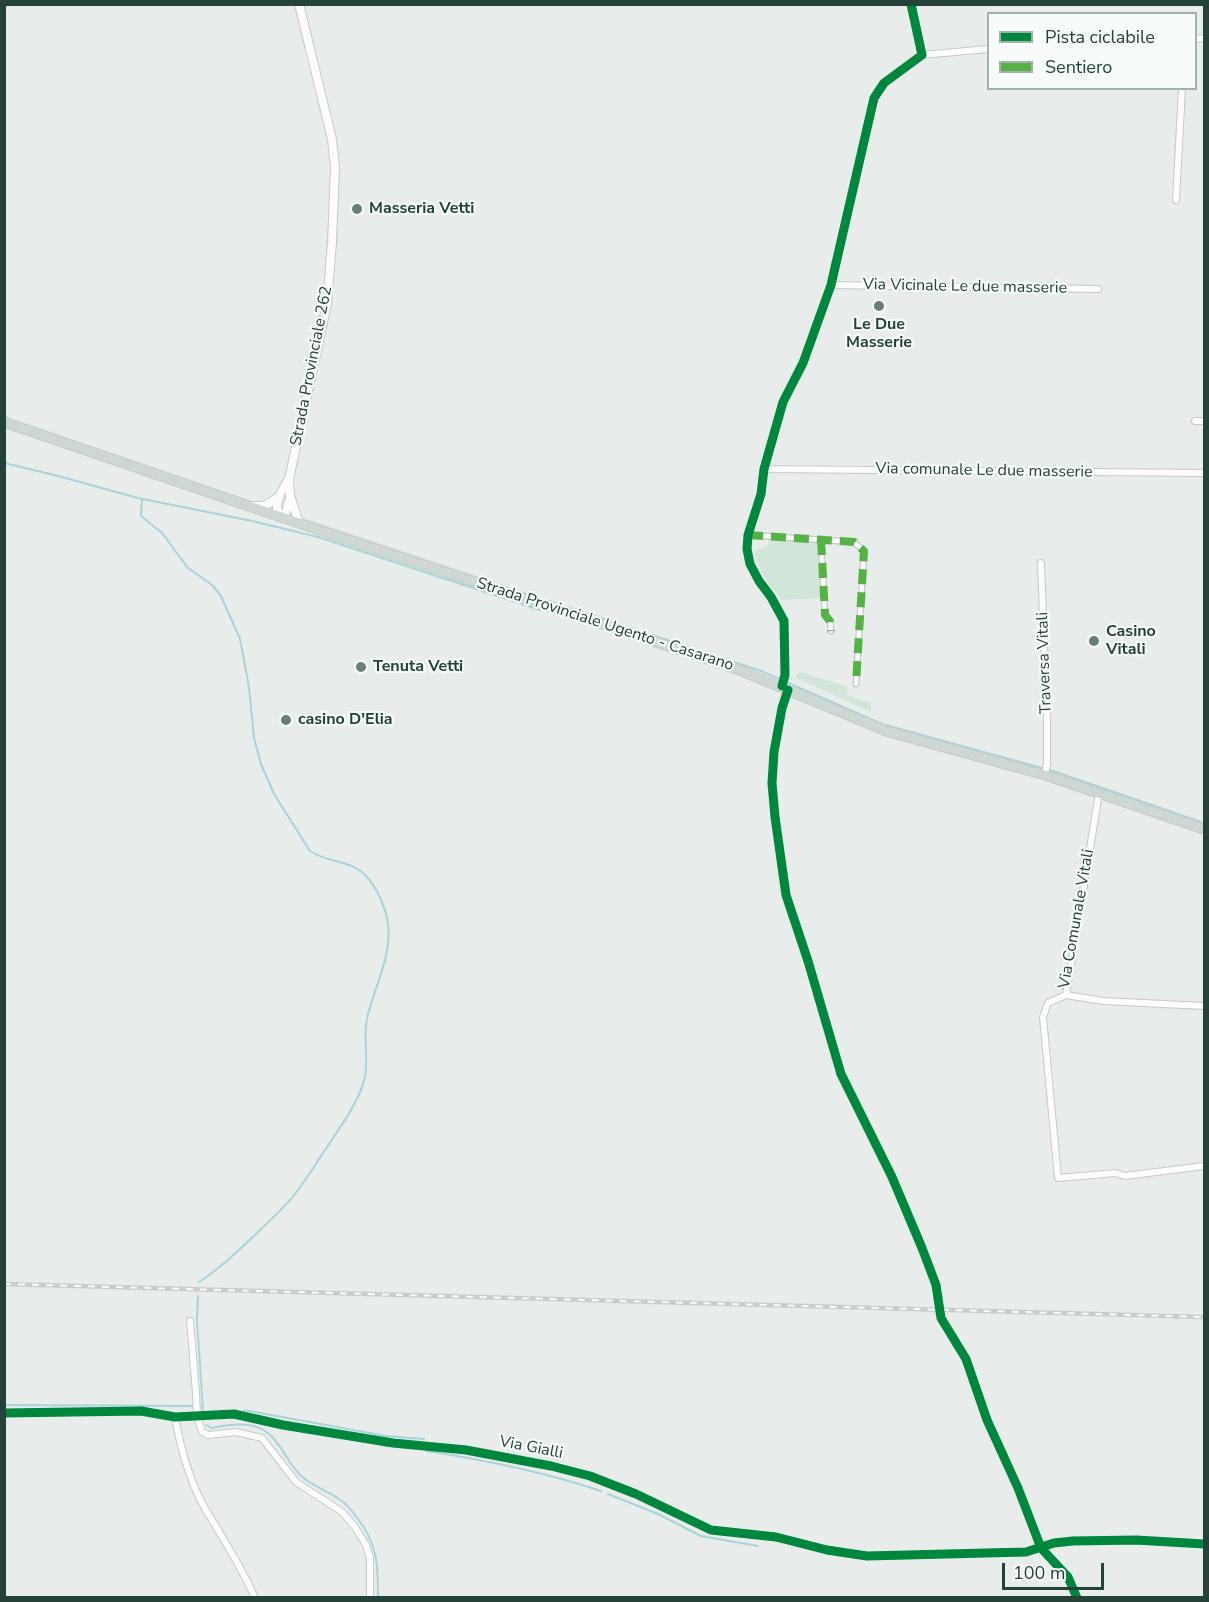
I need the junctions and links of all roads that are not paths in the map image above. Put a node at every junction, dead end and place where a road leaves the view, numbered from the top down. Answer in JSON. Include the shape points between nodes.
{"nodes":[{"id":1,"x":299,"y":4,"type":"edge"},
{"id":2,"x":911,"y":4,"type":"edge"},
{"id":3,"x":987,"y":49,"type":"edge"},
{"id":4,"x":922,"y":55,"type":"junction"},
{"id":5,"x":1182,"y":90,"type":"edge"},
{"id":6,"x":1176,"y":200,"type":"dead end"},
{"id":7,"x":831,"y":285,"type":"junction"},
{"id":8,"x":1098,"y":290,"type":"dead end"},
{"id":9,"x":1195,"y":421,"type":"dead end"},
{"id":10,"x":1204,"y":421,"type":"edge"},
{"id":11,"x":4,"y":422,"type":"edge"},
{"id":12,"x":764,"y":469,"type":"junction"},
{"id":13,"x":1204,"y":473,"type":"edge"},
{"id":14,"x":289,"y":479,"type":"junction"},
{"id":15,"x":290,"y":495,"type":"junction"},
{"id":16,"x":279,"y":497,"type":"junction"},
{"id":17,"x":250,"y":507,"type":"junction"},
{"id":18,"x":281,"y":517,"type":"junction"},
{"id":19,"x":299,"y":523,"type":"junction"},
{"id":20,"x":748,"y":535,"type":"junction"},
{"id":21,"x":821,"y":540,"type":"junction"},
{"id":22,"x":1041,"y":563,"type":"dead end"},
{"id":23,"x":831,"y":631,"type":"dead end"},
{"id":24,"x":856,"y":684,"type":"dead end"},
{"id":25,"x":785,"y":688,"type":"junction"},
{"id":26,"x":1045,"y":775,"type":"junction"},
{"id":27,"x":1100,"y":793,"type":"junction"},
{"id":28,"x":1204,"y":829,"type":"edge"},
{"id":29,"x":1066,"y":995,"type":"junction"},
{"id":30,"x":1204,"y":1006,"type":"edge"},
{"id":31,"x":1204,"y":1166,"type":"edge"},
{"id":32,"x":190,"y":1321,"type":"dead end"},
{"id":33,"x":4,"y":1413,"type":"edge"},
{"id":34,"x":196,"y":1413,"type":"junction"},
{"id":35,"x":174,"y":1417,"type":"junction"},
{"id":36,"x":1204,"y":1544,"type":"edge"},
{"id":37,"x":1041,"y":1548,"type":"junction"},
{"id":38,"x":255,"y":1598,"type":"edge"},
{"id":39,"x":370,"y":1598,"type":"edge"},
{"id":40,"x":1077,"y":1598,"type":"edge"}],
"edges":[{"from":1,"to":14,"type":"street","name":"Strada Provinciale 262","via":[[332,139],[335,168],[327,304]]},
{"from":2,"to":4,"type":"street"},
{"from":3,"to":4,"type":"street"},
{"from":4,"to":7,"type":"street","via":[[884,83],[874,98]]},
{"from":5,"to":6,"type":"street"},
{"from":7,"to":8,"type":"street","name":"Via Vicinale Le due masserie"},
{"from":7,"to":12,"type":"street","via":[[803,363],[783,402]]},
{"from":9,"to":10,"type":"street"},
{"from":11,"to":17,"type":"main road","name":"Strada Provinciale Ugento - Casarano"},
{"from":12,"to":13,"type":"street","name":"Via comunale Le due masserie"},
{"from":12,"to":20,"type":"street"},
{"from":14,"to":15,"type":"street"},
{"from":14,"to":16,"type":"street"},
{"from":15,"to":18,"type":"street"},
{"from":15,"to":19,"type":"street"},
{"from":16,"to":17,"type":"street","via":[[264,506]]},
{"from":16,"to":18,"type":"street","via":[[276,511]]},
{"from":17,"to":18,"type":"main road","name":"Strada Provinciale Ugento - Casarano"},
{"from":18,"to":19,"type":"main road","name":"Strada Provinciale Ugento - Casarano"},
{"from":19,"to":25,"type":"main road","name":"Strada Provinciale Ugento - Casarano"},
{"from":20,"to":21,"type":"street"},
{"from":20,"to":25,"type":"street","via":[[750,564],[784,621]]},
{"from":21,"to":23,"type":"street","via":[[825,615]]},
{"from":21,"to":24,"type":"street","via":[[854,542],[864,551]]},
{"from":22,"to":26,"type":"street","name":"Traversa Vitali"},
{"from":25,"to":26,"type":"main road","name":"Strada Provinciale Ugento - Casarano","via":[[886,731]]},
{"from":25,"to":37,"type":"street","via":[[772,783],[786,895],[841,1074],[922,1248],[936,1285],[941,1318],[966,1359]]},
{"from":26,"to":27,"type":"main road","name":"Strada Provinciale Ugento - Casarano"},
{"from":27,"to":28,"type":"main road","name":"Strada Provinciale Ugento - Casarano"},
{"from":27,"to":29,"type":"street","name":"Via Comunale Vitali"},
{"from":29,"to":30,"type":"street","via":[[1102,1002]]},
{"from":29,"to":31,"type":"street","name":"Via Comunale Vitali","via":[[1048,1003],[1043,1017],[1058,1178],[1116,1173],[1125,1176]]},
{"from":32,"to":34,"type":"street"},
{"from":33,"to":35,"type":"street","name":"Via Gialli","via":[[141,1411]]},
{"from":34,"to":35,"type":"street","name":"Via Gialli"},
{"from":34,"to":37,"type":"street","name":"Via Gialli","via":[[234,1414],[282,1425],[466,1450],[551,1466],[612,1484],[711,1530],[776,1537],[851,1555],[1026,1552]]},
{"from":34,"to":39,"type":"street","via":[[198,1426],[208,1435],[236,1432],[262,1438],[296,1482],[342,1512],[366,1545],[370,1558]]},
{"from":35,"to":38,"type":"street","via":[[180,1446],[202,1503],[231,1548]]},
{"from":36,"to":37,"type":"street","name":"Via Gialli","via":[[1103,1540],[1054,1543]]},
{"from":37,"to":40,"type":"street","via":[[1068,1577]]}]}
